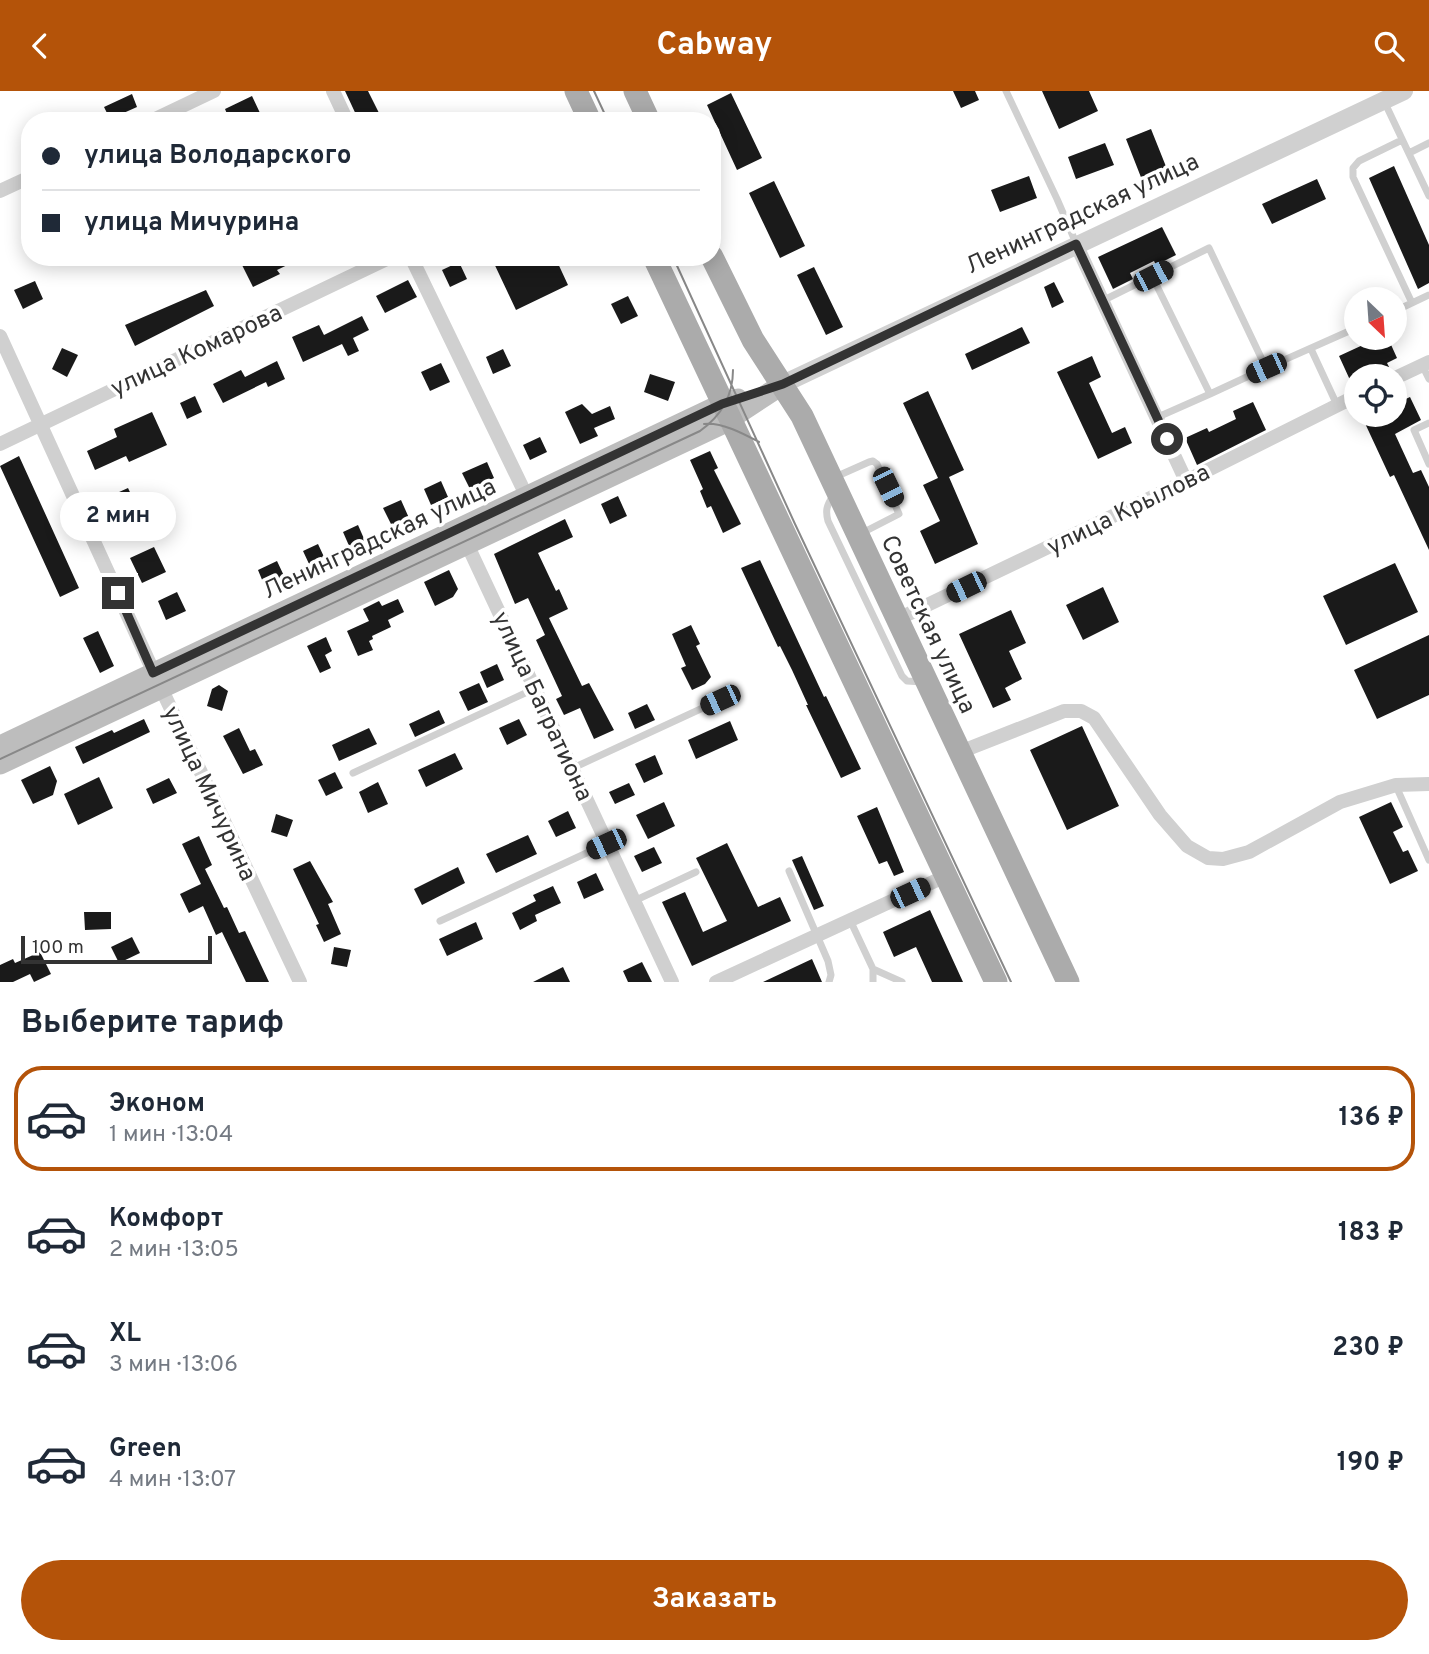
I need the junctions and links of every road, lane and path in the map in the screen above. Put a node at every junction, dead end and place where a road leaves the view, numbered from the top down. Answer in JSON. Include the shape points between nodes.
{"nodes":[{"id":1,"x":214,"y":91,"type":"edge"},
{"id":2,"x":333,"y":91,"type":"edge"},
{"id":3,"x":576,"y":91,"type":"edge"},
{"id":4,"x":635,"y":91,"type":"edge"},
{"id":5,"x":1006,"y":91,"type":"edge"},
{"id":6,"x":1404,"y":91,"type":"edge"},
{"id":7,"x":1384,"y":100,"type":"junction"},
{"id":8,"x":169,"y":112,"type":"edge"},
{"id":9,"x":343,"y":112,"type":"edge"},
{"id":10,"x":586,"y":112,"type":"edge"},
{"id":11,"x":645,"y":112,"type":"edge"},
{"id":12,"x":1402,"y":140,"type":"junction"},
{"id":13,"x":1429,"y":143,"type":"edge"},
{"id":14,"x":1409,"y":153,"type":"junction"},
{"id":15,"x":21,"y":181,"type":"edge"},
{"id":16,"x":0,"y":191,"type":"edge"},
{"id":17,"x":1429,"y":196,"type":"edge"},
{"id":18,"x":1076,"y":244,"type":"junction"},
{"id":19,"x":372,"y":266,"type":"edge"},
{"id":20,"x":415,"y":266,"type":"edge"},
{"id":21,"x":658,"y":266,"type":"edge"},
{"id":22,"x":716,"y":266,"type":"edge"},
{"id":23,"x":1153,"y":276,"type":"junction"},
{"id":24,"x":1429,"y":295,"type":"edge"},
{"id":25,"x":1104,"y":300,"type":"junction"},
{"id":26,"x":1412,"y":303,"type":"junction"},
{"id":27,"x":1407,"y":305,"type":"edge"},
{"id":28,"x":1344,"y":334,"type":"edge"},
{"id":29,"x":0,"y":336,"type":"edge"},
{"id":30,"x":1311,"y":349,"type":"junction"},
{"id":31,"x":1426,"y":363,"type":"edge"},
{"id":32,"x":1266,"y":368,"type":"junction"},
{"id":33,"x":1407,"y":372,"type":"edge"},
{"id":34,"x":1429,"y":379,"type":"edge"},
{"id":35,"x":783,"y":384,"type":"junction"},
{"id":36,"x":1210,"y":394,"type":"junction"},
{"id":37,"x":1344,"y":402,"type":"edge"},
{"id":38,"x":1337,"y":405,"type":"junction"},
{"id":39,"x":726,"y":412,"type":"junction"},
{"id":40,"x":1158,"y":417,"type":"junction"},
{"id":41,"x":1429,"y":423,"type":"edge"},
{"id":42,"x":40,"y":424,"type":"junction"},
{"id":43,"x":0,"y":444,"type":"edge"},
{"id":44,"x":1429,"y":464,"type":"edge"},
{"id":45,"x":1186,"y":481,"type":"junction"},
{"id":46,"x":834,"y":484,"type":"junction"},
{"id":47,"x":527,"y":497,"type":"junction"},
{"id":48,"x":858,"y":535,"type":"junction"},
{"id":49,"x":467,"y":544,"type":"junction"},
{"id":50,"x":898,"y":619,"type":"junction"},
{"id":51,"x":157,"y":681,"type":"junction"},
{"id":52,"x":928,"y":682,"type":"junction"},
{"id":53,"x":536,"y":688,"type":"junction"},
{"id":54,"x":720,"y":700,"type":"dead end"},
{"id":55,"x":0,"y":746,"type":"edge"},
{"id":56,"x":960,"y":752,"type":"junction"},
{"id":57,"x":0,"y":764,"type":"edge"},
{"id":58,"x":573,"y":768,"type":"junction"},
{"id":59,"x":353,"y":773,"type":"dead end"},
{"id":60,"x":1429,"y":784,"type":"edge"},
{"id":61,"x":1396,"y":785,"type":"junction"},
{"id":62,"x":606,"y":844,"type":"junction"},
{"id":63,"x":1429,"y":860,"type":"edge"},
{"id":64,"x":789,"y":871,"type":"dead end"},
{"id":65,"x":696,"y":873,"type":"dead end"},
{"id":66,"x":946,"y":876,"type":"junction"},
{"id":67,"x":634,"y":902,"type":"junction"},
{"id":68,"x":850,"y":920,"type":"junction"},
{"id":69,"x":440,"y":921,"type":"dead end"},
{"id":70,"x":818,"y":935,"type":"junction"},
{"id":71,"x":873,"y":969,"type":"junction"},
{"id":72,"x":300,"y":982,"type":"edge"},
{"id":73,"x":672,"y":982,"type":"edge"},
{"id":74,"x":716,"y":982,"type":"edge"},
{"id":75,"x":830,"y":982,"type":"edge"},
{"id":76,"x":873,"y":982,"type":"edge"},
{"id":77,"x":902,"y":982,"type":"edge"},
{"id":78,"x":996,"y":982,"type":"edge"},
{"id":79,"x":1068,"y":982,"type":"edge"}],
"edges":[{"from":1,"to":8,"type":"street"},
{"from":2,"to":9,"type":"street"},
{"from":3,"to":10,"type":"main road"},
{"from":4,"to":11,"type":"main road"},
{"from":5,"to":18,"type":"lane"},
{"from":6,"to":7,"type":"street","name":"Ленинградская улица"},
{"from":7,"to":12,"type":"lane"},
{"from":7,"to":18,"type":"street","name":"Ленинградская улица"},
{"from":12,"to":14,"type":"lane"},
{"from":12,"to":26,"type":"lane","via":[[1359,161],[1353,177]]},
{"from":13,"to":14,"type":"lane"},
{"from":14,"to":17,"type":"lane"},
{"from":15,"to":16,"type":"street"},
{"from":18,"to":25,"type":"street"},
{"from":18,"to":35,"type":"street","name":"Ленинградская улица"},
{"from":19,"to":42,"type":"street","name":"улица Комарова"},
{"from":20,"to":47,"type":"street"},
{"from":21,"to":39,"type":"main road"},
{"from":22,"to":35,"type":"main road","name":"Советская улица","via":[[753,340]]},
{"from":23,"to":25,"type":"lane"},
{"from":23,"to":32,"type":"lane","via":[[1209,248]]},
{"from":23,"to":36,"type":"lane"},
{"from":24,"to":26,"type":"lane"},
{"from":25,"to":40,"type":"street"},
{"from":26,"to":27,"type":"lane"},
{"from":28,"to":30,"type":"lane"},
{"from":29,"to":42,"type":"street","name":"улица Мичурина"},
{"from":30,"to":32,"type":"lane"},
{"from":30,"to":38,"type":"lane"},
{"from":31,"to":33,"type":"street"},
{"from":31,"to":34,"type":"lane"},
{"from":32,"to":36,"type":"lane"},
{"from":35,"to":39,"type":"main road","name":"Ленинградская улица"},
{"from":35,"to":46,"type":"main road","name":"Советская улица"},
{"from":36,"to":40,"type":"lane"},
{"from":37,"to":38,"type":"street","name":"улица Крылова"},
{"from":38,"to":45,"type":"street","name":"улица Крылова"},
{"from":39,"to":47,"type":"main road","name":"Ленинградская улица"},
{"from":39,"to":49,"type":"main road","name":"Ленинградская улица"},
{"from":39,"to":66,"type":"main road"},
{"from":40,"to":45,"type":"street"},
{"from":41,"to":44,"type":"lane","via":[[1414,430]]},
{"from":42,"to":43,"type":"street","name":"улица Комарова"},
{"from":42,"to":51,"type":"street","name":"улица Мичурина"},
{"from":45,"to":50,"type":"street","name":"улица Крылова"},
{"from":46,"to":48,"type":"main road","name":"Советская улица"},
{"from":46,"to":48,"type":"lane","via":[[873,461],[899,510],[896,517]]},
{"from":46,"to":52,"type":"lane","via":[[826,514],[834,533],[902,676],[907,681]]},
{"from":47,"to":51,"type":"main road","name":"Ленинградская улица"},
{"from":48,"to":50,"type":"main road","name":"Советская улица"},
{"from":49,"to":51,"type":"main road","name":"Ленинградская улица"},
{"from":49,"to":53,"type":"street","name":"улица Багратиона"},
{"from":50,"to":52,"type":"main road","name":"Советская улица"},
{"from":51,"to":55,"type":"main road","name":"Ленинградская улица"},
{"from":51,"to":57,"type":"main road","name":"Ленинградская улица"},
{"from":51,"to":72,"type":"street","name":"улица Мичурина"},
{"from":52,"to":56,"type":"main road","name":"Советская улица"},
{"from":53,"to":58,"type":"street","name":"улица Багратиона"},
{"from":53,"to":59,"type":"lane"},
{"from":54,"to":58,"type":"lane"},
{"from":56,"to":61,"type":"street","via":[[1064,711],[1081,711],[1094,718],[1160,815],[1188,846],[1208,858],[1249,852],[1340,802]]},
{"from":56,"to":79,"type":"main road","name":"Советская улица"},
{"from":58,"to":62,"type":"street","name":"улица Багратиона"},
{"from":60,"to":61,"type":"street"},
{"from":61,"to":63,"type":"lane"},
{"from":62,"to":67,"type":"street","name":"улица Багратиона"},
{"from":62,"to":69,"type":"lane"},
{"from":64,"to":70,"type":"lane"},
{"from":65,"to":67,"type":"lane"},
{"from":66,"to":68,"type":"street"},
{"from":66,"to":78,"type":"main road"},
{"from":67,"to":73,"type":"street","name":"улица Багратиона"},
{"from":68,"to":70,"type":"street"},
{"from":68,"to":71,"type":"lane"},
{"from":70,"to":74,"type":"street"},
{"from":70,"to":75,"type":"lane"},
{"from":71,"to":76,"type":"lane"},
{"from":71,"to":77,"type":"lane"}]}
